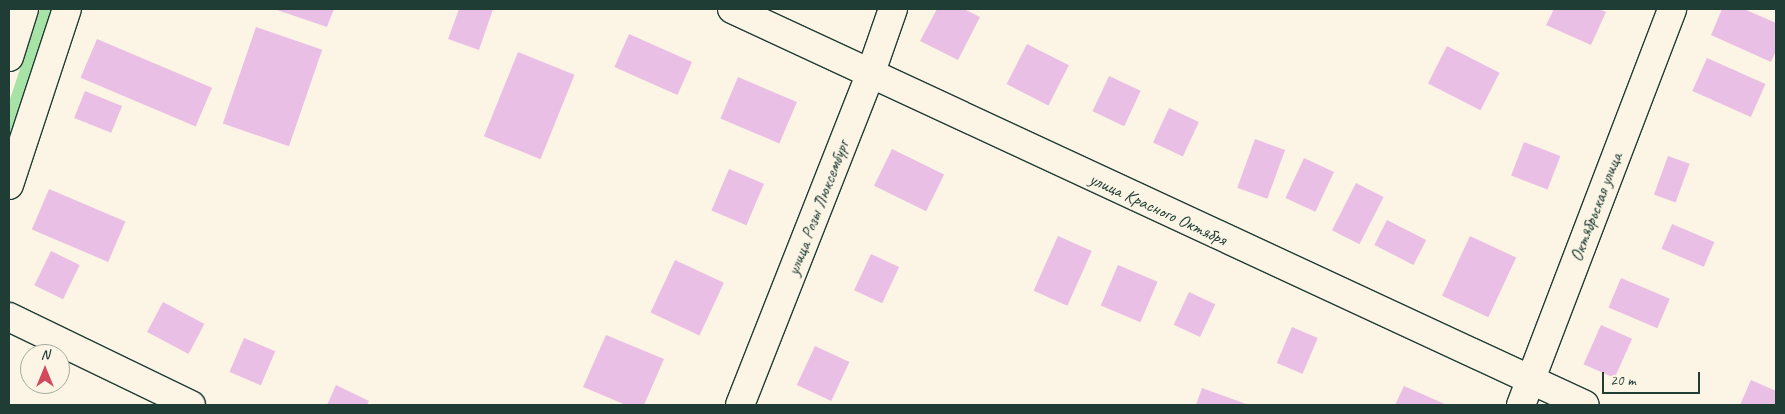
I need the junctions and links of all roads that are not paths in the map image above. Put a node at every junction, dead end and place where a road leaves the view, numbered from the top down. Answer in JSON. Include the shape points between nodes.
{"nodes":[{"id":1,"x":24,"y":9,"type":"edge"},
{"id":2,"x":67,"y":9,"type":"edge"},
{"id":3,"x":732,"y":9,"type":"edge"},
{"id":4,"x":893,"y":9,"type":"edge"},
{"id":5,"x":1672,"y":9,"type":"edge"},
{"id":6,"x":9,"y":57,"type":"edge"},
{"id":7,"x":870,"y":75,"type":"junction"},
{"id":8,"x":9,"y":184,"type":"edge"},
{"id":9,"x":9,"y":317,"type":"edge"},
{"id":10,"x":1525,"y":393,"type":"edge"},
{"id":11,"x":191,"y":405,"type":"edge"},
{"id":12,"x":740,"y":405,"type":"edge"},
{"id":13,"x":1585,"y":405,"type":"edge"}],
"edges":[{"from":1,"to":6,"type":"street"},
{"from":2,"to":8,"type":"street"},
{"from":3,"to":7,"type":"street","name":"улица Красного Октября"},
{"from":4,"to":7,"type":"street","name":"улица Розы Люксембург"},
{"from":5,"to":10,"type":"street","name":"Октябрьская улица"},
{"from":7,"to":10,"type":"street","name":"улица Красного Октября"},
{"from":7,"to":12,"type":"street","name":"улица Розы Люксембург"},
{"from":9,"to":11,"type":"street"},
{"from":10,"to":13,"type":"street","name":"улица Красного Октября"}]}
